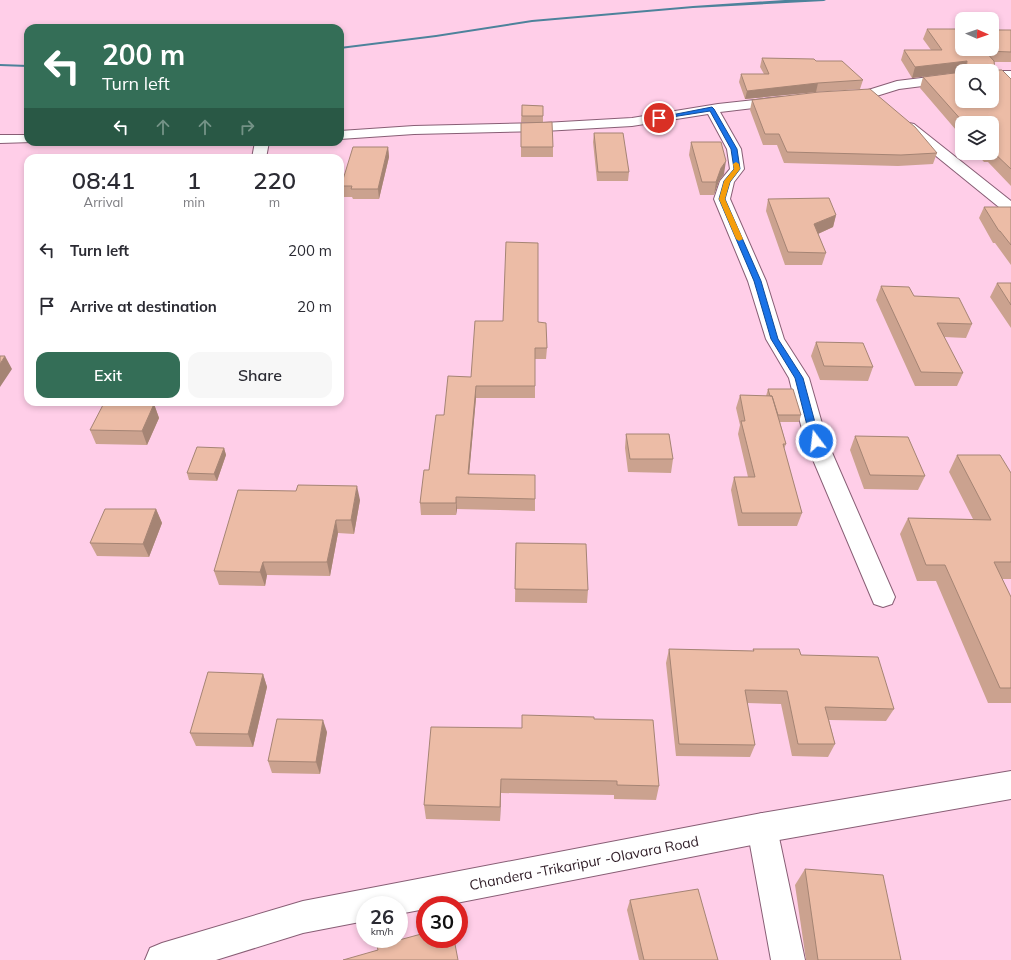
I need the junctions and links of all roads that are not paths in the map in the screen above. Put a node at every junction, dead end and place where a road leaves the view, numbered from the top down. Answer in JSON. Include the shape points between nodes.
{"nodes":[{"id":1,"x":999,"y":75,"type":"edge"},
{"id":2,"x":1011,"y":75,"type":"edge"},
{"id":3,"x":955,"y":78,"type":"edge"},
{"id":4,"x":870,"y":94,"type":"junction"},
{"id":5,"x":854,"y":95,"type":"edge"},
{"id":6,"x":794,"y":100,"type":"edge"},
{"id":7,"x":881,"y":103,"type":"edge"},
{"id":8,"x":712,"y":109,"type":"junction"},
{"id":9,"x":898,"y":118,"type":"edge"},
{"id":10,"x":344,"y":135,"type":"edge"},
{"id":11,"x":0,"y":139,"type":"edge"},
{"id":12,"x":24,"y":139,"type":"edge"},
{"id":13,"x":1011,"y":209,"type":"edge"},
{"id":14,"x":883,"y":597,"type":"dead end"},
{"id":15,"x":1011,"y":785,"type":"edge"},
{"id":16,"x":762,"y":828,"type":"junction"},
{"id":17,"x":162,"y":960,"type":"edge"},
{"id":18,"x":788,"y":960,"type":"edge"}],
"edges":[{"from":1,"to":2,"type":"street"},
{"from":3,"to":4,"type":"street","via":[[897,84]]},
{"from":4,"to":5,"type":"street"},
{"from":4,"to":7,"type":"street"},
{"from":6,"to":8,"type":"street"},
{"from":8,"to":10,"type":"street","via":[[632,122]]},
{"from":8,"to":14,"type":"street","via":[[734,149],[737,169],[727,181],[722,199],[757,281],[775,339],[799,378],[816,441]]},
{"from":9,"to":13,"type":"street"},
{"from":11,"to":12,"type":"street"},
{"from":15,"to":16,"type":"street","name":"Chandera -Trikaripur -Olavara Road"},
{"from":16,"to":17,"type":"street","name":"Chandera -Trikaripur -Olavara Road","via":[[303,917]]},
{"from":16,"to":18,"type":"street"}]}
